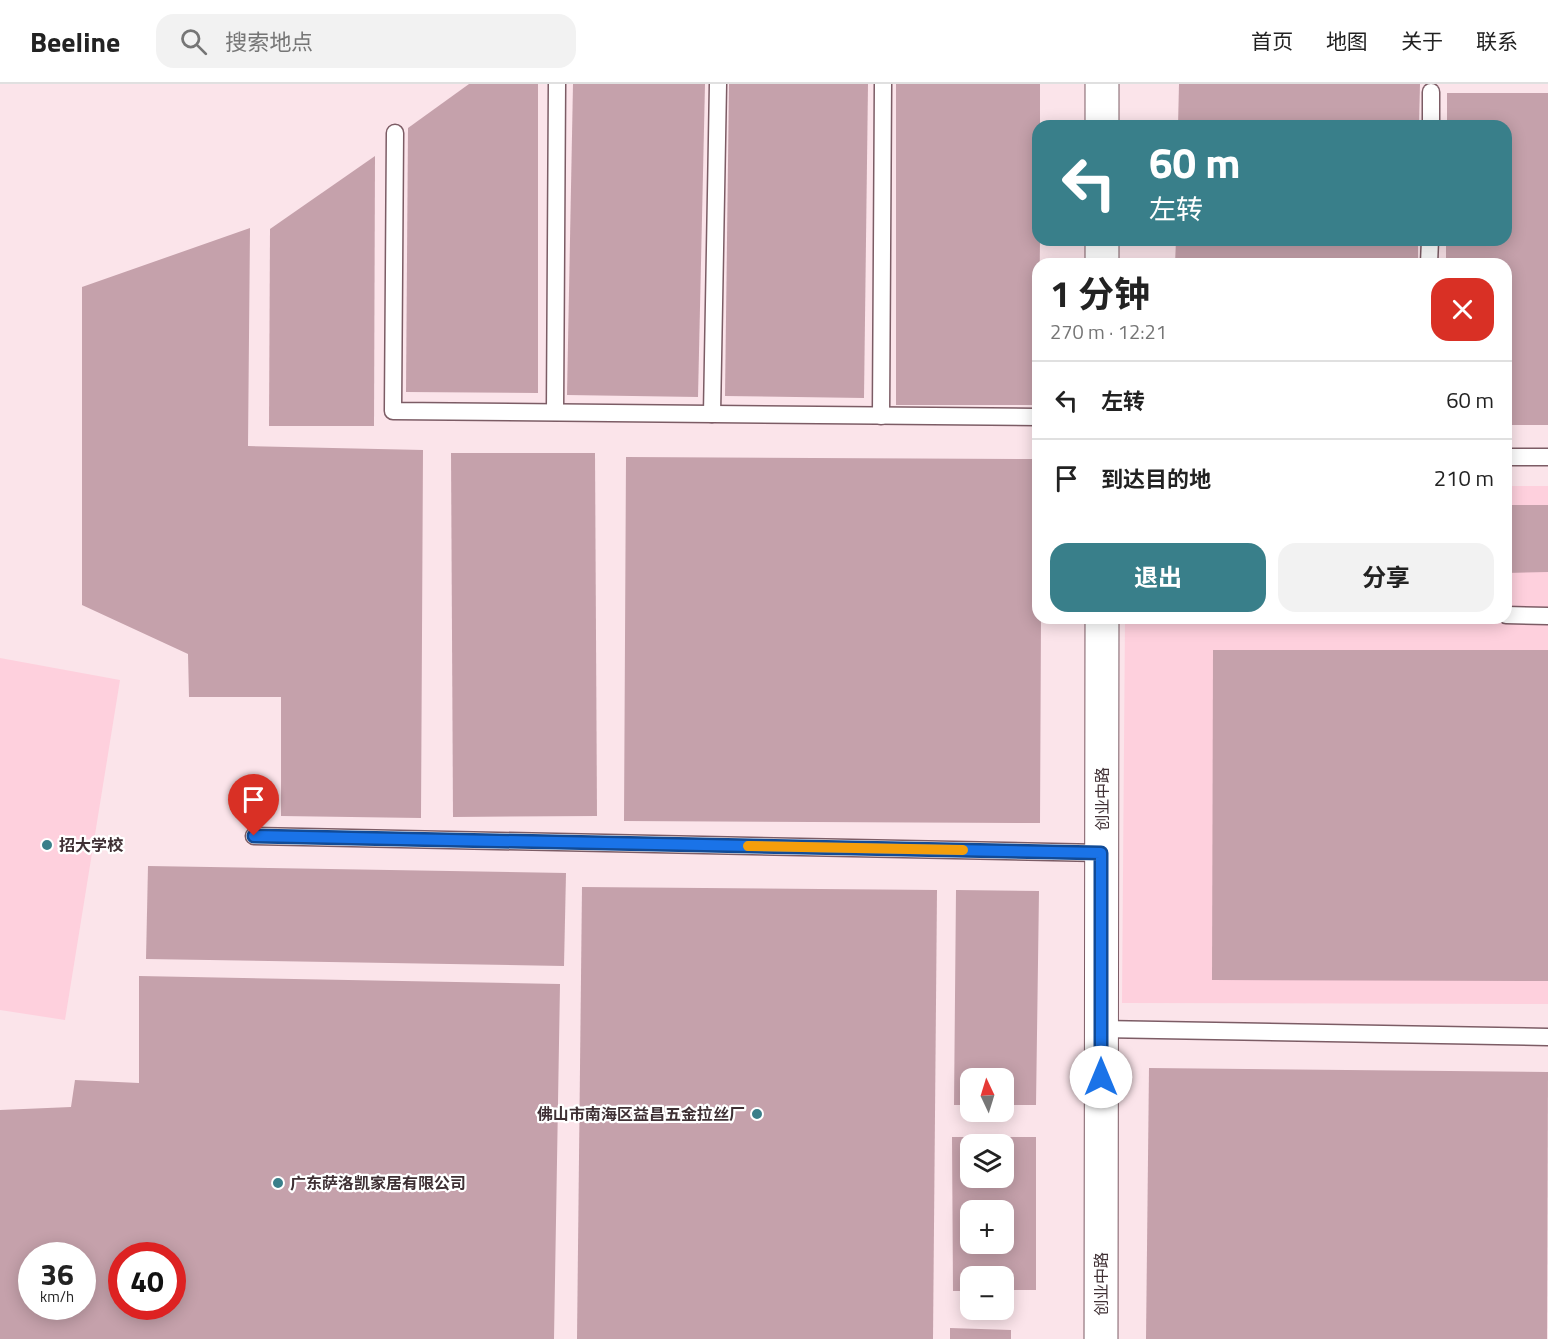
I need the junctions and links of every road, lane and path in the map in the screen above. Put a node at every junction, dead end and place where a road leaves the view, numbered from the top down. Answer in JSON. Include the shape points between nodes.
{"nodes":[{"id":1,"x":558,"y":84,"type":"edge"},
{"id":2,"x":718,"y":84,"type":"edge"},
{"id":3,"x":884,"y":84,"type":"edge"},
{"id":4,"x":1102,"y":84,"type":"edge"},
{"id":5,"x":1431,"y":92,"type":"dead end"},
{"id":6,"x":1102,"y":120,"type":"edge"},
{"id":7,"x":1431,"y":120,"type":"edge"},
{"id":8,"x":395,"y":133,"type":"dead end"},
{"id":9,"x":555,"y":412,"type":"junction"},
{"id":10,"x":712,"y":414,"type":"junction"},
{"id":11,"x":881,"y":416,"type":"junction"},
{"id":12,"x":1032,"y":417,"type":"edge"},
{"id":13,"x":1512,"y":457,"type":"edge"},
{"id":14,"x":1548,"y":457,"type":"edge"},
{"id":15,"x":1512,"y":615,"type":"edge"},
{"id":16,"x":1548,"y":616,"type":"edge"},
{"id":17,"x":1102,"y":624,"type":"edge"},
{"id":18,"x":254,"y":836,"type":"dead end"},
{"id":19,"x":1101,"y":853,"type":"junction"},
{"id":20,"x":1101,"y":1029,"type":"junction"},
{"id":21,"x":1548,"y":1037,"type":"edge"},
{"id":22,"x":1101,"y":1339,"type":"edge"}],
"edges":[{"from":1,"to":9,"type":"lane"},
{"from":2,"to":10,"type":"lane"},
{"from":3,"to":11,"type":"lane"},
{"from":4,"to":6,"type":"street"},
{"from":5,"to":7,"type":"lane"},
{"from":8,"to":9,"type":"lane","via":[[393,411]]},
{"from":9,"to":10,"type":"lane"},
{"from":10,"to":11,"type":"lane"},
{"from":11,"to":12,"type":"lane"},
{"from":13,"to":14,"type":"lane"},
{"from":15,"to":16,"type":"lane"},
{"from":17,"to":19,"type":"street","name":"创业中路"},
{"from":18,"to":19,"type":"lane"},
{"from":19,"to":20,"type":"street","name":"创业中路"},
{"from":20,"to":21,"type":"lane"},
{"from":20,"to":22,"type":"street","name":"创业中路"}]}
